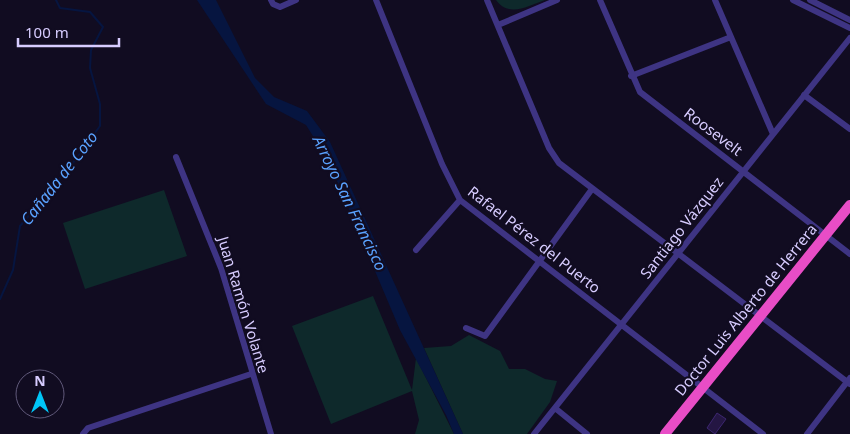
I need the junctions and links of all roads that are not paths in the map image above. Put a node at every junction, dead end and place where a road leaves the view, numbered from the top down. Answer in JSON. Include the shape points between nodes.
{"nodes":[{"id":1,"x":296,"y":0,"type":"edge"},
{"id":2,"x":376,"y":0,"type":"edge"},
{"id":3,"x":487,"y":0,"type":"edge"},
{"id":4,"x":557,"y":0,"type":"edge"},
{"id":5,"x":600,"y":0,"type":"edge"},
{"id":6,"x":715,"y":0,"type":"edge"},
{"id":7,"x":793,"y":0,"type":"edge"},
{"id":8,"x":810,"y":0,"type":"edge"},
{"id":9,"x":827,"y":0,"type":"edge"},
{"id":10,"x":272,"y":2,"type":"edge"},
{"id":11,"x":830,"y":14,"type":"junction"},
{"id":12,"x":850,"y":20,"type":"edge"},
{"id":13,"x":498,"y":25,"type":"junction"},
{"id":14,"x":850,"y":28,"type":"edge"},
{"id":15,"x":731,"y":37,"type":"junction"},
{"id":16,"x":850,"y":38,"type":"edge"},
{"id":17,"x":631,"y":76,"type":"junction"},
{"id":18,"x":804,"y":95,"type":"junction"},
{"id":19,"x":850,"y":129,"type":"edge"},
{"id":20,"x":773,"y":134,"type":"junction"},
{"id":21,"x":176,"y":157,"type":"dead end"},
{"id":22,"x":743,"y":170,"type":"junction"},
{"id":23,"x":592,"y":189,"type":"junction"},
{"id":24,"x":460,"y":200,"type":"junction"},
{"id":25,"x":850,"y":205,"type":"edge"},
{"id":26,"x":825,"y":235,"type":"junction"},
{"id":27,"x":416,"y":250,"type":"dead end"},
{"id":28,"x":677,"y":254,"type":"junction"},
{"id":29,"x":850,"y":254,"type":"edge"},
{"id":30,"x":540,"y":260,"type":"junction"},
{"id":31,"x":760,"y":316,"type":"junction"},
{"id":32,"x":622,"y":324,"type":"junction"},
{"id":33,"x":466,"y":328,"type":"dead end"},
{"id":34,"x":252,"y":374,"type":"junction"},
{"id":35,"x":849,"y":381,"type":"edge"},
{"id":36,"x":702,"y":387,"type":"junction"},
{"id":37,"x":555,"y":408,"type":"junction"},
{"id":38,"x":83,"y":432,"type":"edge"},
{"id":39,"x":271,"y":434,"type":"edge"},
{"id":40,"x":534,"y":434,"type":"edge"},
{"id":41,"x":587,"y":434,"type":"edge"},
{"id":42,"x":664,"y":434,"type":"edge"},
{"id":43,"x":763,"y":434,"type":"edge"},
{"id":44,"x":807,"y":434,"type":"edge"}],
"edges":[{"from":1,"to":10,"type":"street","via":[[280,7]]},
{"from":2,"to":24,"type":"street","name":"Rafael Pérez del Puerto","via":[[442,164]]},
{"from":3,"to":13,"type":"street"},
{"from":4,"to":13,"type":"street"},
{"from":5,"to":17,"type":"street","name":"Roosevelt"},
{"from":6,"to":15,"type":"street"},
{"from":7,"to":11,"type":"street"},
{"from":8,"to":11,"type":"street"},
{"from":9,"to":11,"type":"street"},
{"from":11,"to":12,"type":"street"},
{"from":11,"to":14,"type":"street"},
{"from":13,"to":23,"type":"street","via":[[549,148],[559,163]]},
{"from":15,"to":17,"type":"street"},
{"from":15,"to":20,"type":"street"},
{"from":16,"to":18,"type":"street","name":"Santiago Vázquez"},
{"from":17,"to":22,"type":"street","name":"Roosevelt","via":[[645,97]]},
{"from":18,"to":19,"type":"street"},
{"from":18,"to":20,"type":"street","name":"Santiago Vázquez"},
{"from":20,"to":22,"type":"street","name":"Santiago Vázquez"},
{"from":21,"to":34,"type":"street","name":"Juan Ramón Volante","via":[[221,268]]},
{"from":22,"to":26,"type":"street","name":"Roosevelt"},
{"from":22,"to":28,"type":"street","name":"Santiago Vázquez"},
{"from":23,"to":28,"type":"street"},
{"from":23,"to":30,"type":"street"},
{"from":24,"to":27,"type":"street"},
{"from":24,"to":30,"type":"street","name":"Rafael Pérez del Puerto"},
{"from":25,"to":26,"type":"highway","name":"Doctor Luis Alberto de Herrera"},
{"from":26,"to":29,"type":"street","name":"Roosevelt"},
{"from":26,"to":31,"type":"highway","name":"Doctor Luis Alberto de Herrera"},
{"from":28,"to":31,"type":"street"},
{"from":28,"to":32,"type":"street","name":"Santiago Vázquez"},
{"from":30,"to":32,"type":"street","name":"Rafael Pérez del Puerto"},
{"from":30,"to":33,"type":"street","via":[[485,336]]},
{"from":31,"to":35,"type":"street"},
{"from":31,"to":36,"type":"highway","name":"Doctor Luis Alberto de Herrera"},
{"from":32,"to":36,"type":"street","name":"Rafael Pérez del Puerto"},
{"from":32,"to":37,"type":"street","name":"Santiago Vázquez"},
{"from":34,"to":38,"type":"street"},
{"from":34,"to":39,"type":"street","name":"Juan Ramón Volante"},
{"from":35,"to":44,"type":"street"},
{"from":36,"to":42,"type":"highway","name":"Doctor Luis Alberto de Herrera"},
{"from":36,"to":43,"type":"street","name":"Rafael Pérez del Puerto"},
{"from":37,"to":40,"type":"street","name":"Santiago Vázquez"},
{"from":37,"to":41,"type":"street"}]}
